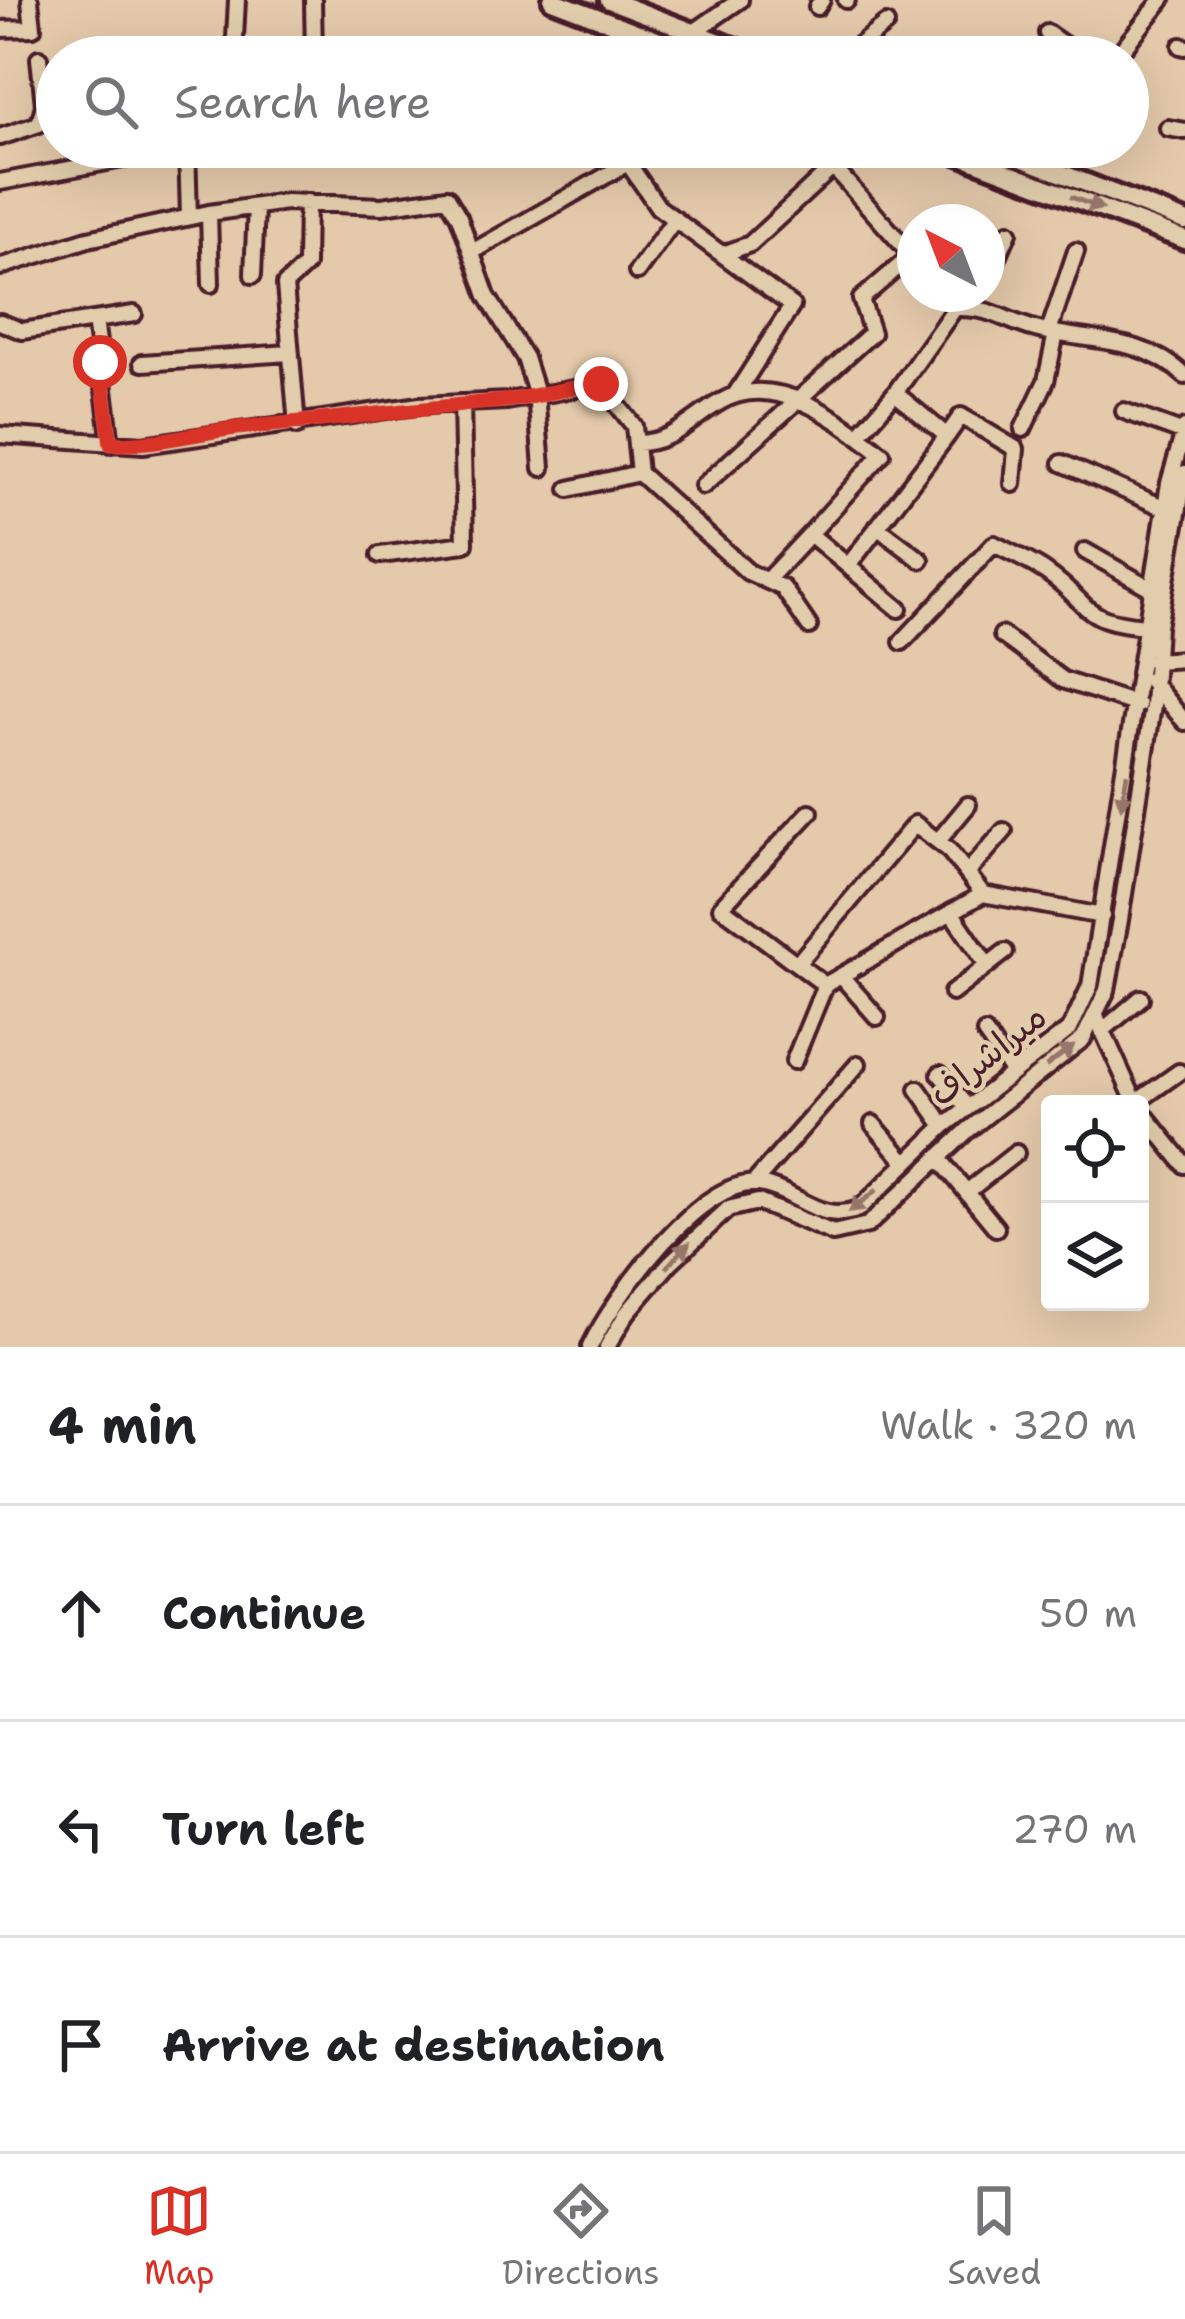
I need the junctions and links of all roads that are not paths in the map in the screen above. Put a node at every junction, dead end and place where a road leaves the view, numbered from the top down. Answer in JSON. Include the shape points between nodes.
{"nodes":[{"id":1,"x":31,"y":0,"type":"edge"},
{"id":2,"x":237,"y":0,"type":"edge"},
{"id":3,"x":313,"y":0,"type":"edge"},
{"id":4,"x":553,"y":0,"type":"edge"},
{"id":5,"x":609,"y":0,"type":"edge"},
{"id":6,"x":740,"y":0,"type":"edge"},
{"id":7,"x":1162,"y":0,"type":"edge"},
{"id":8,"x":886,"y":23,"type":"dead end"},
{"id":9,"x":0,"y":28,"type":"edge"},
{"id":10,"x":694,"y":32,"type":"junction"},
{"id":11,"x":1047,"y":33,"type":"dead end"},
{"id":12,"x":235,"y":36,"type":"edge"},
{"id":13,"x":314,"y":36,"type":"edge"},
{"id":14,"x":633,"y":36,"type":"edge"},
{"id":15,"x":704,"y":36,"type":"edge"},
{"id":16,"x":870,"y":36,"type":"edge"},
{"id":17,"x":1051,"y":36,"type":"edge"},
{"id":18,"x":1133,"y":36,"type":"edge"},
{"id":19,"x":36,"y":125,"type":"edge"},
{"id":20,"x":1168,"y":128,"type":"dead end"},
{"id":21,"x":1185,"y":131,"type":"edge"},
{"id":22,"x":0,"y":137,"type":"edge"},
{"id":23,"x":58,"y":168,"type":"edge"},
{"id":24,"x":184,"y":168,"type":"edge"},
{"id":25,"x":619,"y":168,"type":"edge"},
{"id":26,"x":631,"y":168,"type":"edge"},
{"id":27,"x":832,"y":168,"type":"edge"},
{"id":28,"x":834,"y":168,"type":"edge"},
{"id":29,"x":1002,"y":168,"type":"edge"},
{"id":30,"x":1055,"y":168,"type":"edge"},
{"id":31,"x":0,"y":182,"type":"edge"},
{"id":32,"x":307,"y":202,"type":"junction"},
{"id":33,"x":256,"y":207,"type":"junction"},
{"id":34,"x":209,"y":213,"type":"junction"},
{"id":35,"x":189,"y":217,"type":"junction"},
{"id":36,"x":1153,"y":218,"type":"junction"},
{"id":37,"x":675,"y":219,"type":"junction"},
{"id":38,"x":1185,"y":221,"type":"edge"},
{"id":39,"x":1009,"y":232,"type":"dead end"},
{"id":40,"x":897,"y":238,"type":"edge"},
{"id":41,"x":1185,"y":239,"type":"edge"},
{"id":42,"x":1005,"y":241,"type":"edge"},
{"id":43,"x":1076,"y":251,"type":"dead end"},
{"id":44,"x":472,"y":252,"type":"junction"},
{"id":45,"x":723,"y":254,"type":"junction"},
{"id":46,"x":0,"y":267,"type":"edge"},
{"id":47,"x":897,"y":270,"type":"edge"},
{"id":48,"x":637,"y":272,"type":"dead end"},
{"id":49,"x":254,"y":275,"type":"dead end"},
{"id":50,"x":211,"y":284,"type":"dead end"},
{"id":51,"x":952,"y":312,"type":"edge"},
{"id":52,"x":1005,"y":312,"type":"edge"},
{"id":53,"x":134,"y":314,"type":"dead end"},
{"id":54,"x":95,"y":320,"type":"junction"},
{"id":55,"x":0,"y":322,"type":"edge"},
{"id":56,"x":1052,"y":332,"type":"junction"},
{"id":57,"x":290,"y":353,"type":"junction"},
{"id":58,"x":142,"y":363,"type":"dead end"},
{"id":59,"x":1185,"y":376,"type":"edge"},
{"id":60,"x":536,"y":393,"type":"junction"},
{"id":61,"x":895,"y":394,"type":"junction"},
{"id":62,"x":735,"y":395,"type":"junction"},
{"id":63,"x":794,"y":398,"type":"junction"},
{"id":64,"x":462,"y":403,"type":"junction"},
{"id":65,"x":1124,"y":411,"type":"dead end"},
{"id":66,"x":297,"y":426,"type":"junction"},
{"id":67,"x":1023,"y":430,"type":"dead end"},
{"id":68,"x":1184,"y":430,"type":"edge"},
{"id":69,"x":0,"y":435,"type":"edge"},
{"id":70,"x":858,"y":436,"type":"junction"},
{"id":71,"x":947,"y":436,"type":"junction"},
{"id":72,"x":637,"y":443,"type":"junction"},
{"id":73,"x":111,"y":444,"type":"junction"},
{"id":74,"x":1062,"y":463,"type":"dead end"},
{"id":75,"x":542,"y":468,"type":"dead end"},
{"id":76,"x":639,"y":473,"type":"junction"},
{"id":77,"x":1185,"y":473,"type":"edge"},
{"id":78,"x":1013,"y":484,"type":"dead end"},
{"id":79,"x":703,"y":486,"type":"dead end"},
{"id":80,"x":569,"y":489,"type":"dead end"},
{"id":81,"x":1165,"y":508,"type":"junction"},
{"id":82,"x":878,"y":527,"type":"junction"},
{"id":83,"x":810,"y":534,"type":"junction"},
{"id":84,"x":1179,"y":534,"type":"edge"},
{"id":85,"x":1085,"y":551,"type":"dead end"},
{"id":86,"x":380,"y":556,"type":"dead end"},
{"id":87,"x":921,"y":560,"type":"dead end"},
{"id":88,"x":848,"y":566,"type":"junction"},
{"id":89,"x":768,"y":579,"type":"junction"},
{"id":90,"x":1152,"y":589,"type":"junction"},
{"id":91,"x":899,"y":609,"type":"dead end"},
{"id":92,"x":809,"y":626,"type":"dead end"},
{"id":93,"x":1146,"y":626,"type":"junction"},
{"id":94,"x":1002,"y":634,"type":"dead end"},
{"id":95,"x":902,"y":642,"type":"dead end"},
{"id":96,"x":1185,"y":659,"type":"edge"},
{"id":97,"x":1154,"y":661,"type":"junction"},
{"id":98,"x":1146,"y":678,"type":"junction"},
{"id":99,"x":1138,"y":706,"type":"junction"},
{"id":100,"x":1185,"y":722,"type":"edge"},
{"id":101,"x":968,"y":806,"type":"dead end"},
{"id":102,"x":810,"y":812,"type":"dead end"},
{"id":103,"x":1004,"y":831,"type":"dead end"},
{"id":104,"x":938,"y":841,"type":"junction"},
{"id":105,"x":967,"y":873,"type":"junction"},
{"id":106,"x":983,"y":894,"type":"junction"},
{"id":107,"x":951,"y":912,"type":"junction"},
{"id":108,"x":1102,"y":916,"type":"junction"},
{"id":109,"x":1005,"y":952,"type":"dead end"},
{"id":110,"x":797,"y":964,"type":"junction"},
{"id":111,"x":987,"y":965,"type":"junction"},
{"id":112,"x":841,"y":976,"type":"junction"},
{"id":113,"x":825,"y":985,"type":"junction"},
{"id":114,"x":952,"y":992,"type":"dead end"},
{"id":115,"x":1141,"y":998,"type":"dead end"},
{"id":116,"x":1086,"y":1000,"type":"junction"},
{"id":117,"x":878,"y":1018,"type":"dead end"},
{"id":118,"x":1099,"y":1024,"type":"junction"},
{"id":119,"x":985,"y":1033,"type":"dead end"},
{"id":120,"x":794,"y":1061,"type":"dead end"},
{"id":121,"x":858,"y":1064,"type":"dead end"},
{"id":122,"x":1011,"y":1070,"type":"junction"},
{"id":123,"x":1179,"y":1072,"type":"dead end"},
{"id":124,"x":940,"y":1074,"type":"dead end"},
{"id":125,"x":918,"y":1089,"type":"dead end"},
{"id":126,"x":1131,"y":1095,"type":"edge"},
{"id":127,"x":1149,"y":1095,"type":"edge"},
{"id":128,"x":956,"y":1117,"type":"junction"},
{"id":129,"x":1149,"y":1121,"type":"edge"},
{"id":130,"x":873,"y":1124,"type":"dead end"},
{"id":131,"x":967,"y":1131,"type":"junction"},
{"id":132,"x":1016,"y":1153,"type":"dead end"},
{"id":133,"x":938,"y":1157,"type":"junction"},
{"id":134,"x":905,"y":1161,"type":"junction"},
{"id":135,"x":1185,"y":1165,"type":"edge"},
{"id":136,"x":753,"y":1184,"type":"junction"},
{"id":137,"x":968,"y":1191,"type":"junction"},
{"id":138,"x":996,"y":1228,"type":"dead end"},
{"id":139,"x":590,"y":1347,"type":"edge"},
{"id":140,"x":608,"y":1347,"type":"edge"}],
"edges":[{"from":1,"to":9,"type":"street","via":[[33,28]]},
{"from":2,"to":12,"type":"street"},
{"from":3,"to":13,"type":"street"},
{"from":4,"to":14,"type":"main road"},
{"from":5,"to":10,"type":"main road"},
{"from":6,"to":10,"type":"street"},
{"from":7,"to":18,"type":"street"},
{"from":8,"to":16,"type":"street"},
{"from":10,"to":15,"type":"main road"},
{"from":11,"to":17,"type":"street"},
{"from":19,"to":22,"type":"street"},
{"from":20,"to":21,"type":"street"},
{"from":23,"to":31,"type":"street"},
{"from":24,"to":35,"type":"street"},
{"from":25,"to":44,"type":"street"},
{"from":26,"to":37,"type":"street"},
{"from":27,"to":45,"type":"street","via":[[750,244]]},
{"from":28,"to":40,"type":"street"},
{"from":29,"to":36,"type":"main road","one_way":true},
{"from":30,"to":36,"type":"main road"},
{"from":32,"to":33,"type":"street"},
{"from":32,"to":44,"type":"street","via":[[382,206],[446,197]]},
{"from":32,"to":57,"type":"street","via":[[306,265],[285,285]]},
{"from":33,"to":34,"type":"street"},
{"from":33,"to":49,"type":"street"},
{"from":34,"to":35,"type":"street"},
{"from":34,"to":50,"type":"street"},
{"from":35,"to":46,"type":"street"},
{"from":36,"to":38,"type":"main road"},
{"from":36,"to":41,"type":"main road"},
{"from":37,"to":45,"type":"street"},
{"from":37,"to":48,"type":"street"},
{"from":39,"to":42,"type":"street"},
{"from":43,"to":56,"type":"street"},
{"from":44,"to":60,"type":"street"},
{"from":45,"to":62,"type":"street","via":[[792,306]]},
{"from":47,"to":63,"type":"street","via":[[861,299],[872,333]]},
{"from":51,"to":61,"type":"street"},
{"from":52,"to":56,"type":"street"},
{"from":53,"to":54,"type":"street"},
{"from":54,"to":55,"type":"street","via":[[22,331]]},
{"from":54,"to":73,"type":"street"},
{"from":56,"to":59,"type":"street","via":[[1114,340]]},
{"from":56,"to":67,"type":"street","via":[[1046,381]]},
{"from":57,"to":58,"type":"street"},
{"from":57,"to":66,"type":"street"},
{"from":60,"to":64,"type":"street"},
{"from":60,"to":72,"type":"street","via":[[607,387]]},
{"from":60,"to":75,"type":"street"},
{"from":61,"to":70,"type":"street"},
{"from":61,"to":71,"type":"street"},
{"from":62,"to":63,"type":"street"},
{"from":62,"to":72,"type":"street","via":[[668,438]]},
{"from":63,"to":70,"type":"street"},
{"from":63,"to":79,"type":"street"},
{"from":64,"to":66,"type":"street"},
{"from":64,"to":86,"type":"street","via":[[464,544]]},
{"from":65,"to":68,"type":"street"},
{"from":66,"to":73,"type":"street"},
{"from":68,"to":81,"type":"street","name":"میراشراف"},
{"from":69,"to":73,"type":"street"},
{"from":70,"to":83,"type":"street","via":[[882,454]]},
{"from":71,"to":78,"type":"street","via":[[962,416],[1016,449]]},
{"from":71,"to":82,"type":"street"},
{"from":72,"to":76,"type":"street"},
{"from":74,"to":81,"type":"street"},
{"from":76,"to":80,"type":"street"},
{"from":76,"to":89,"type":"street","via":[[748,572]]},
{"from":77,"to":84,"type":"street","name":"میراشراف"},
{"from":81,"to":90,"type":"street","name":"میراشراف"},
{"from":82,"to":87,"type":"street"},
{"from":82,"to":88,"type":"street"},
{"from":83,"to":88,"type":"street"},
{"from":83,"to":89,"type":"street"},
{"from":84,"to":97,"type":"street","name":"میراشراف"},
{"from":85,"to":90,"type":"street"},
{"from":88,"to":91,"type":"street"},
{"from":89,"to":92,"type":"street"},
{"from":90,"to":93,"type":"street","name":"میراشراف"},
{"from":93,"to":95,"type":"street","via":[[1089,615],[1048,572],[994,544]]},
{"from":93,"to":98,"type":"street","name":"میراشراف"},
{"from":94,"to":99,"type":"street","via":[[1063,680]]},
{"from":96,"to":97,"type":"street"},
{"from":97,"to":98,"type":"street","name":"میراشراف"},
{"from":98,"to":99,"type":"street","name":"میراشراف"},
{"from":98,"to":100,"type":"street"},
{"from":98,"to":118,"type":"street","name":"میراشراف","via":[[1153,706]]},
{"from":99,"to":108,"type":"street","name":"میراشراف","one_way":true},
{"from":101,"to":104,"type":"street"},
{"from":102,"to":110,"type":"street","via":[[722,908]]},
{"from":103,"to":105,"type":"street"},
{"from":104,"to":105,"type":"street"},
{"from":104,"to":110,"type":"street","via":[[915,824]]},
{"from":105,"to":106,"type":"street"},
{"from":106,"to":107,"type":"street"},
{"from":106,"to":108,"type":"street"},
{"from":107,"to":111,"type":"street"},
{"from":107,"to":112,"type":"street"},
{"from":108,"to":116,"type":"street","name":"میراشراف"},
{"from":109,"to":111,"type":"street"},
{"from":110,"to":113,"type":"street"},
{"from":111,"to":114,"type":"street"},
{"from":112,"to":113,"type":"street"},
{"from":112,"to":117,"type":"street"},
{"from":113,"to":120,"type":"street"},
{"from":115,"to":118,"type":"street"},
{"from":116,"to":118,"type":"street"},
{"from":116,"to":122,"type":"street","name":"میراشراف","via":[[1070,1029]]},
{"from":118,"to":126,"type":"street"},
{"from":131,"to":118,"type":"street","name":"میراشراف","one_way":true},
{"from":119,"to":122,"type":"street"},
{"from":121,"to":136,"type":"street"},
{"from":122,"to":128,"type":"street","name":"میراشراف"},
{"from":123,"to":127,"type":"street"},
{"from":124,"to":128,"type":"street"},
{"from":125,"to":128,"type":"street"},
{"from":128,"to":131,"type":"street"},
{"from":128,"to":134,"type":"street","name":"میراشراف"},
{"from":129,"to":135,"type":"street"},
{"from":130,"to":134,"type":"street"},
{"from":131,"to":133,"type":"street","name":"میراشراف"},
{"from":132,"to":137,"type":"street"},
{"from":133,"to":137,"type":"street"},
{"from":140,"to":133,"type":"street","name":"میراشراف","one_way":true,"via":[[670,1263],[728,1208],[758,1202],[813,1228],[850,1232],[868,1225]]},
{"from":134,"to":136,"type":"street","name":"میراشراف","one_way":true,"via":[[847,1214]]},
{"from":136,"to":139,"type":"street","via":[[700,1207],[656,1251]]},
{"from":137,"to":138,"type":"street"}]}
